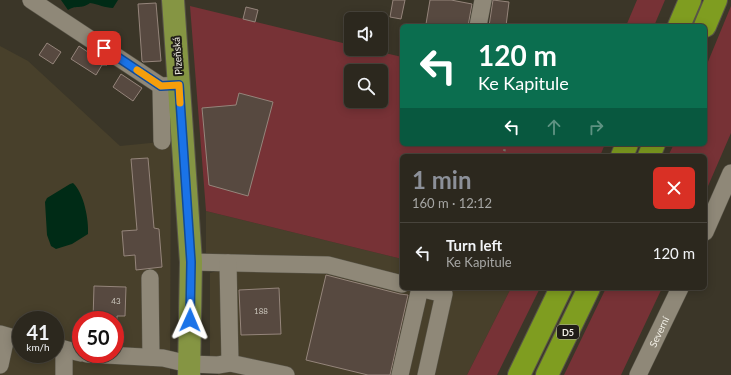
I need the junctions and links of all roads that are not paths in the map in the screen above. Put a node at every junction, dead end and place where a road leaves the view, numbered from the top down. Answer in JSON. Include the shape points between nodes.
{"nodes":[{"id":1,"x":31,"y":0,"type":"edge"},
{"id":2,"x":173,"y":0,"type":"edge"},
{"id":3,"x":482,"y":0,"type":"edge"},
{"id":4,"x":690,"y":0,"type":"edge"},
{"id":5,"x":716,"y":0,"type":"edge"},
{"id":6,"x":478,"y":24,"type":"edge"},
{"id":7,"x":680,"y":24,"type":"edge"},
{"id":8,"x":706,"y":24,"type":"edge"},
{"id":9,"x":170,"y":86,"type":"junction"},
{"id":10,"x":162,"y":142,"type":"dead end"},
{"id":11,"x":731,"y":173,"type":"edge"},
{"id":12,"x":707,"y":227,"type":"edge"},
{"id":13,"x":191,"y":262,"type":"junction"},
{"id":14,"x":228,"y":263,"type":"junction"},
{"id":15,"x":150,"y":278,"type":"dead end"},
{"id":16,"x":400,"y":283,"type":"edge"},
{"id":17,"x":420,"y":290,"type":"edge"},
{"id":18,"x":428,"y":290,"type":"edge"},
{"id":19,"x":560,"y":290,"type":"edge"},
{"id":20,"x":588,"y":290,"type":"edge"},
{"id":21,"x":679,"y":290,"type":"edge"},
{"id":22,"x":9,"y":337,"type":"edge"},
{"id":23,"x":124,"y":356,"type":"edge"},
{"id":24,"x":151,"y":357,"type":"junction"},
{"id":25,"x":62,"y":363,"type":"edge"},
{"id":26,"x":230,"y":363,"type":"junction"},
{"id":27,"x":0,"y":365,"type":"edge"},
{"id":28,"x":189,"y":369,"type":"edge"},
{"id":29,"x":64,"y":375,"type":"edge"},
{"id":30,"x":286,"y":375,"type":"edge"},
{"id":31,"x":400,"y":375,"type":"edge"},
{"id":32,"x":426,"y":375,"type":"edge"},
{"id":33,"x":519,"y":375,"type":"edge"},
{"id":34,"x":547,"y":375,"type":"edge"},
{"id":35,"x":638,"y":375,"type":"edge"}],
"edges":[{"from":1,"to":9,"type":"street"},
{"from":2,"to":9,"type":"main road","name":"Plzeňská"},
{"from":3,"to":6,"type":"street"},
{"from":4,"to":7,"type":"highway"},
{"from":5,"to":8,"type":"highway"},
{"from":9,"to":10,"type":"street"},
{"from":9,"to":13,"type":"main road","name":"Plzeňská"},
{"from":11,"to":12,"type":"street"},
{"from":13,"to":14,"type":"street"},
{"from":13,"to":28,"type":"main road","name":"Plzeňská"},
{"from":14,"to":16,"type":"street","via":[[328,265]]},
{"from":14,"to":26,"type":"street"},
{"from":15,"to":24,"type":"street"},
{"from":17,"to":31,"type":"street"},
{"from":18,"to":32,"type":"street","via":[[444,294]]},
{"from":19,"to":33,"type":"highway","number":"D5"},
{"from":20,"to":34,"type":"highway","number":"D5"},
{"from":21,"to":35,"type":"street","name":"Severní"},
{"from":22,"to":27,"type":"street"},
{"from":23,"to":24,"type":"street"},
{"from":24,"to":28,"type":"street","via":[[163,358]]},
{"from":25,"to":29,"type":"street"},
{"from":26,"to":28,"type":"street"},
{"from":26,"to":30,"type":"street"}]}
